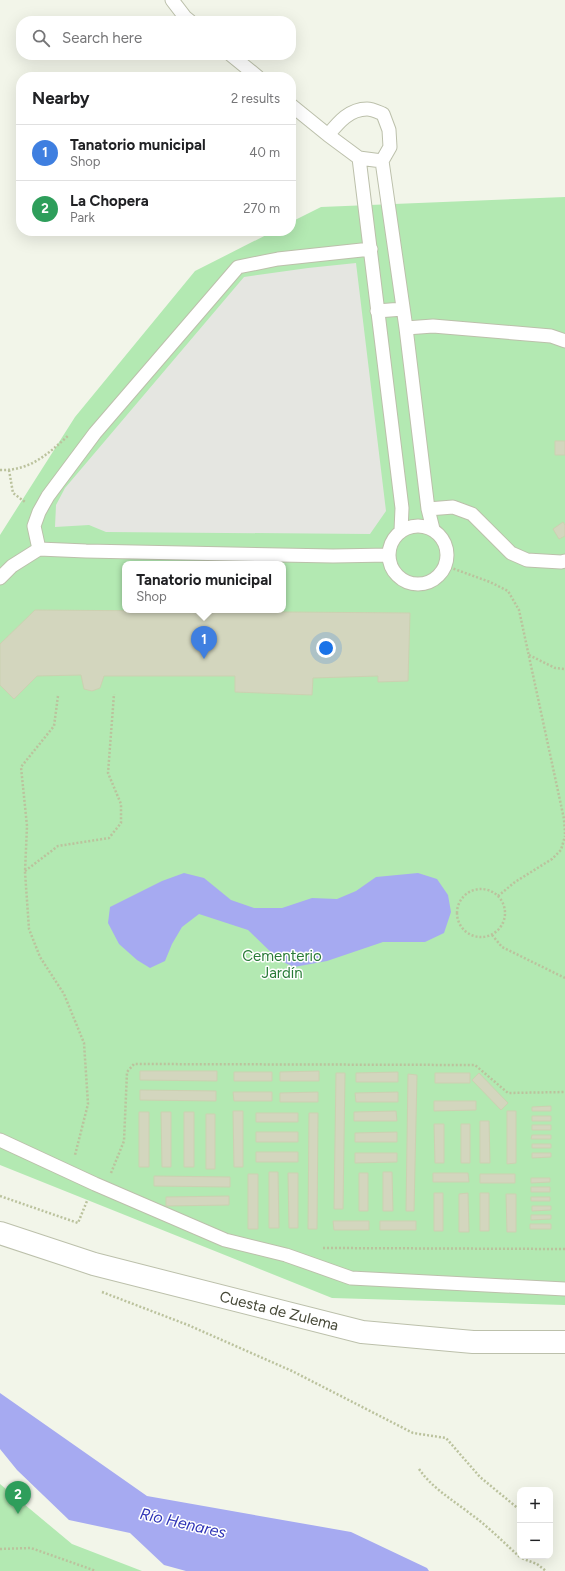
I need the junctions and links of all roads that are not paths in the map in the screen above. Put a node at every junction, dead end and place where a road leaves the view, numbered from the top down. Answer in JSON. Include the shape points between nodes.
{"nodes":[{"id":1,"x":172,"y":0,"type":"edge"},
{"id":2,"x":184,"y":16,"type":"edge"},
{"id":3,"x":237,"y":60,"type":"edge"},
{"id":4,"x":252,"y":72,"type":"edge"},
{"id":5,"x":296,"y":109,"type":"edge"},
{"id":6,"x":328,"y":135,"type":"junction"},
{"id":7,"x":359,"y":158,"type":"junction"},
{"id":8,"x":382,"y":161,"type":"junction"},
{"id":9,"x":371,"y":249,"type":"junction"},
{"id":10,"x":403,"y":309,"type":"junction"},
{"id":11,"x":377,"y":312,"type":"junction"},
{"id":12,"x":406,"y":328,"type":"junction"},
{"id":13,"x":565,"y":341,"type":"edge"},
{"id":14,"x":428,"y":509,"type":"junction"},
{"id":15,"x":433,"y":529,"type":"junction"},
{"id":16,"x":402,"y":531,"type":"junction"},
{"id":17,"x":40,"y":549,"type":"junction"},
{"id":18,"x":389,"y":555,"type":"junction"},
{"id":19,"x":565,"y":560,"type":"edge"},
{"id":20,"x":0,"y":578,"type":"edge"},
{"id":21,"x":0,"y":1140,"type":"edge"},
{"id":22,"x":0,"y":1233,"type":"edge"},
{"id":23,"x":565,"y":1289,"type":"edge"},
{"id":24,"x":565,"y":1342,"type":"edge"}],
"edges":[{"from":1,"to":2,"type":"lane"},
{"from":3,"to":4,"type":"lane"},
{"from":5,"to":6,"type":"lane"},
{"from":6,"to":7,"type":"lane"},
{"from":6,"to":8,"type":"lane","via":[[342,118],[356,111],[368,109],[383,114],[389,130],[390,147]]},
{"from":7,"to":8,"type":"lane"},
{"from":7,"to":9,"type":"lane"},
{"from":8,"to":10,"type":"lane"},
{"from":9,"to":11,"type":"lane"},
{"from":9,"to":17,"type":"lane","via":[[278,259],[238,267],[95,433],[48,496],[34,526]]},
{"from":10,"to":11,"type":"lane"},
{"from":10,"to":12,"type":"lane"},
{"from":11,"to":16,"type":"lane","via":[[402,508]]},
{"from":12,"to":13,"type":"lane","via":[[433,326],[551,336]]},
{"from":12,"to":14,"type":"lane"},
{"from":14,"to":15,"type":"lane"},
{"from":14,"to":19,"type":"lane","via":[[453,508],[472,514],[511,553],[527,560]]},
{"from":15,"to":16,"type":"lane","via":[[417,525]]},
{"from":15,"to":18,"type":"lane","via":[[447,545],[448,556],[446,566],[439,576],[430,582],[418,585],[397,576],[391,566]]},
{"from":16,"to":18,"type":"lane","via":[[390,545]]},
{"from":17,"to":18,"type":"lane"},
{"from":17,"to":20,"type":"lane","via":[[12,566]]},
{"from":21,"to":23,"type":"lane","via":[[225,1240],[286,1255],[351,1278]]},
{"from":22,"to":24,"type":"street","name":"Cuesta de Zulema","via":[[94,1264],[362,1332],[473,1342]]}]}
